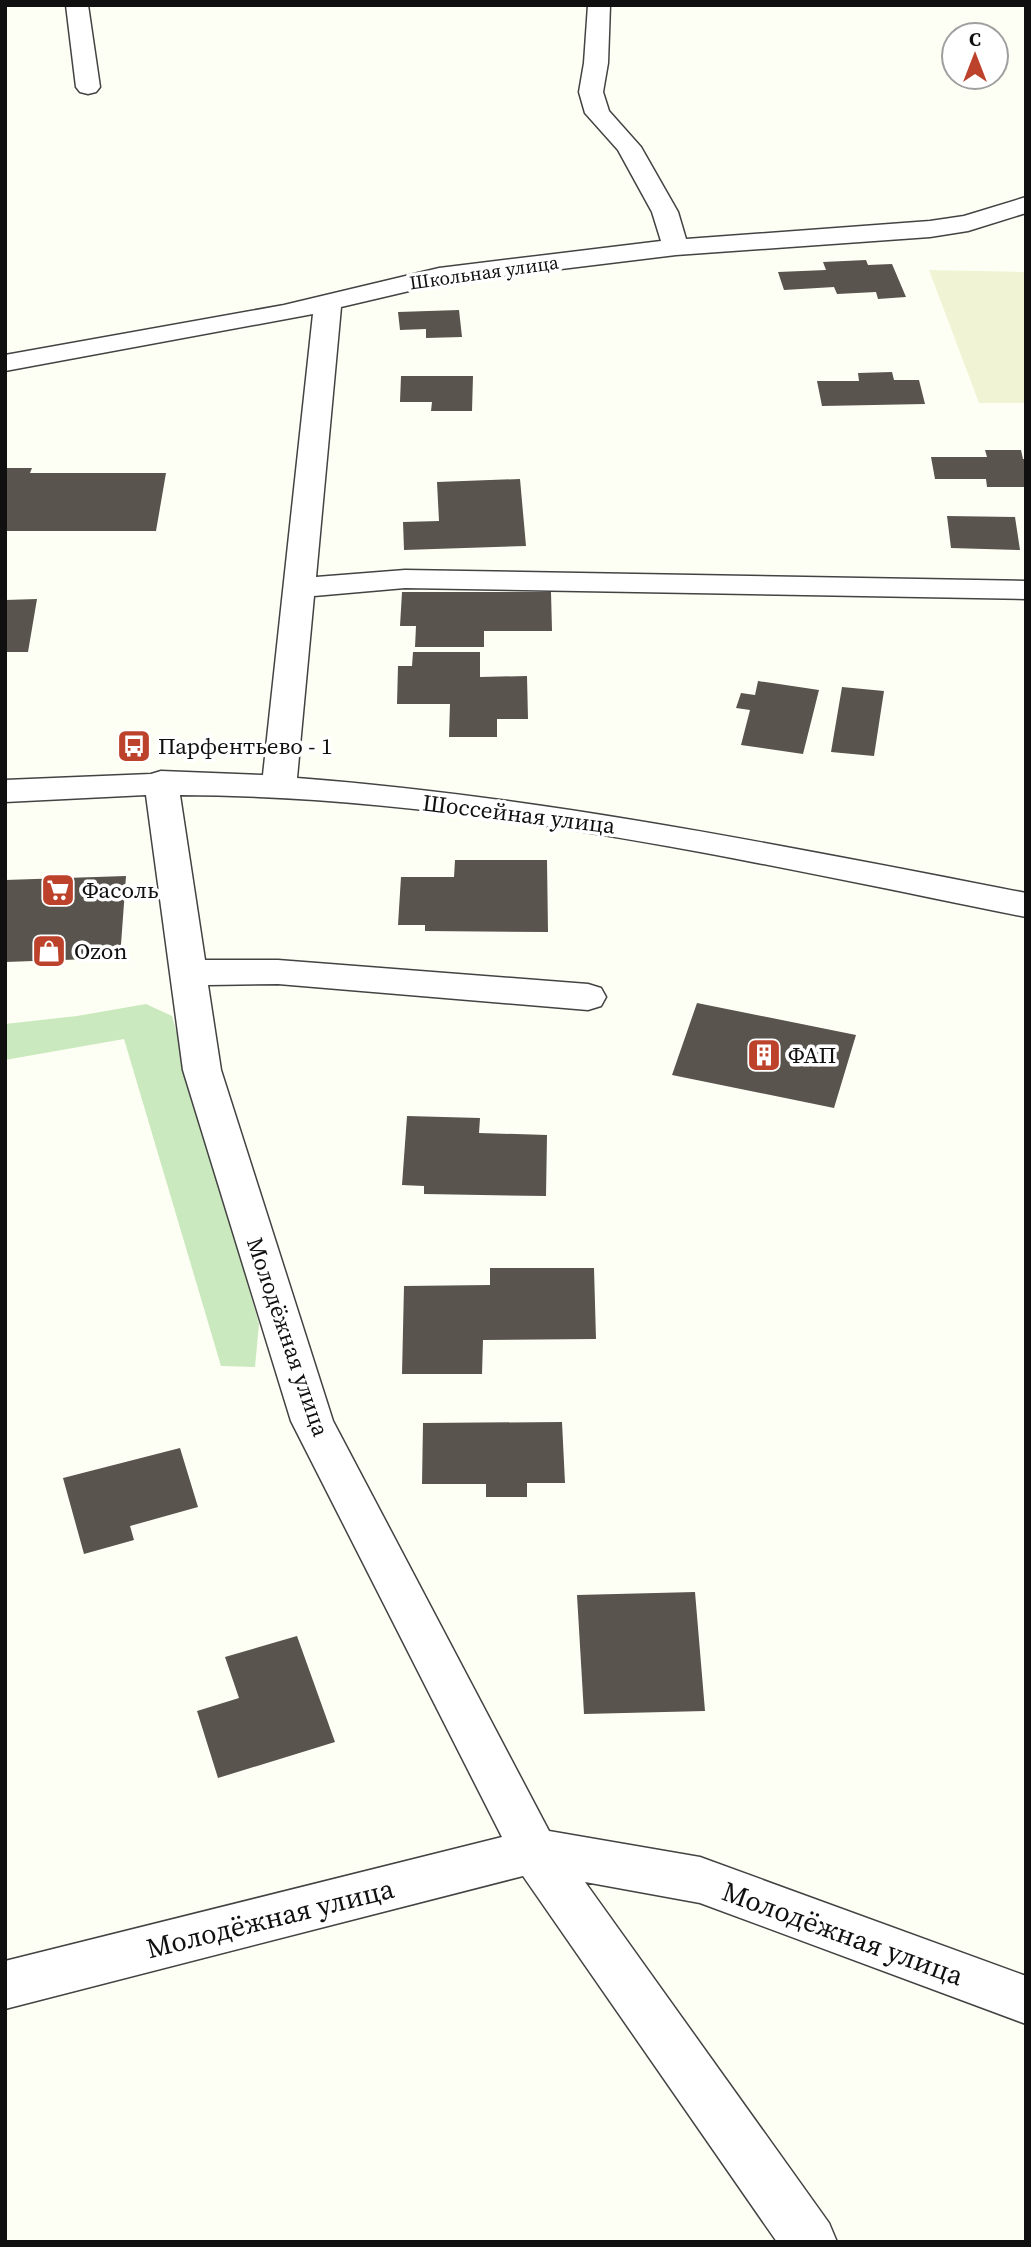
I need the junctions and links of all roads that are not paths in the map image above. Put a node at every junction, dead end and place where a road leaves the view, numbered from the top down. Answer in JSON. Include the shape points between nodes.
{"nodes":[{"id":1,"x":77,"y":5,"type":"edge"},
{"id":2,"x":599,"y":5,"type":"edge"},
{"id":3,"x":88,"y":87,"type":"dead end"},
{"id":4,"x":1026,"y":205,"type":"edge"},
{"id":5,"x":968,"y":223,"type":"junction"},
{"id":6,"x":1026,"y":231,"type":"edge"},
{"id":7,"x":676,"y":247,"type":"junction"},
{"id":8,"x":328,"y":303,"type":"junction"},
{"id":9,"x":5,"y":363,"type":"edge"},
{"id":10,"x":298,"y":588,"type":"junction"},
{"id":11,"x":1026,"y":590,"type":"edge"},
{"id":12,"x":161,"y":782,"type":"junction"},
{"id":13,"x":279,"y":787,"type":"junction"},
{"id":14,"x":5,"y":791,"type":"edge"},
{"id":15,"x":1026,"y":905,"type":"edge"},
{"id":16,"x":188,"y":973,"type":"junction"},
{"id":17,"x":588,"y":997,"type":"dead end"},
{"id":18,"x":534,"y":1852,"type":"junction"},
{"id":19,"x":5,"y":1985,"type":"edge"},
{"id":20,"x":1026,"y":2000,"type":"edge"},
{"id":21,"x":810,"y":2242,"type":"edge"}],
"edges":[{"from":1,"to":3,"type":"street"},
{"from":2,"to":7,"type":"street","via":[[591,92],[597,113],[629,147],[665,212]]},
{"from":4,"to":5,"type":"street","name":"Школьная улица"},
{"from":5,"to":6,"type":"street","name":"Школьная улица"},
{"from":5,"to":7,"type":"street","name":"Школьная улица"},
{"from":7,"to":8,"type":"street","name":"Школьная улица","via":[[439,276]]},
{"from":8,"to":9,"type":"street","name":"Школьная улица"},
{"from":8,"to":10,"type":"street"},
{"from":10,"to":11,"type":"street","via":[[405,579]]},
{"from":10,"to":13,"type":"street"},
{"from":12,"to":13,"type":"street","name":"Шоссейная улица"},
{"from":12,"to":14,"type":"street","name":"Шоссейная улица"},
{"from":12,"to":16,"type":"street","name":"Молодёжная улица"},
{"from":13,"to":15,"type":"street","name":"Шоссейная улица","via":[[584,820]]},
{"from":16,"to":17,"type":"street","via":[[278,972]]},
{"from":16,"to":18,"type":"street","name":"Молодёжная улица","via":[[202,1070],[312,1421]]},
{"from":18,"to":19,"type":"street","name":"Молодёжная улица"},
{"from":18,"to":20,"type":"street","name":"Молодёжная улица","via":[[700,1880]]},
{"from":18,"to":21,"type":"street","name":"Молодёжная улица"}]}
